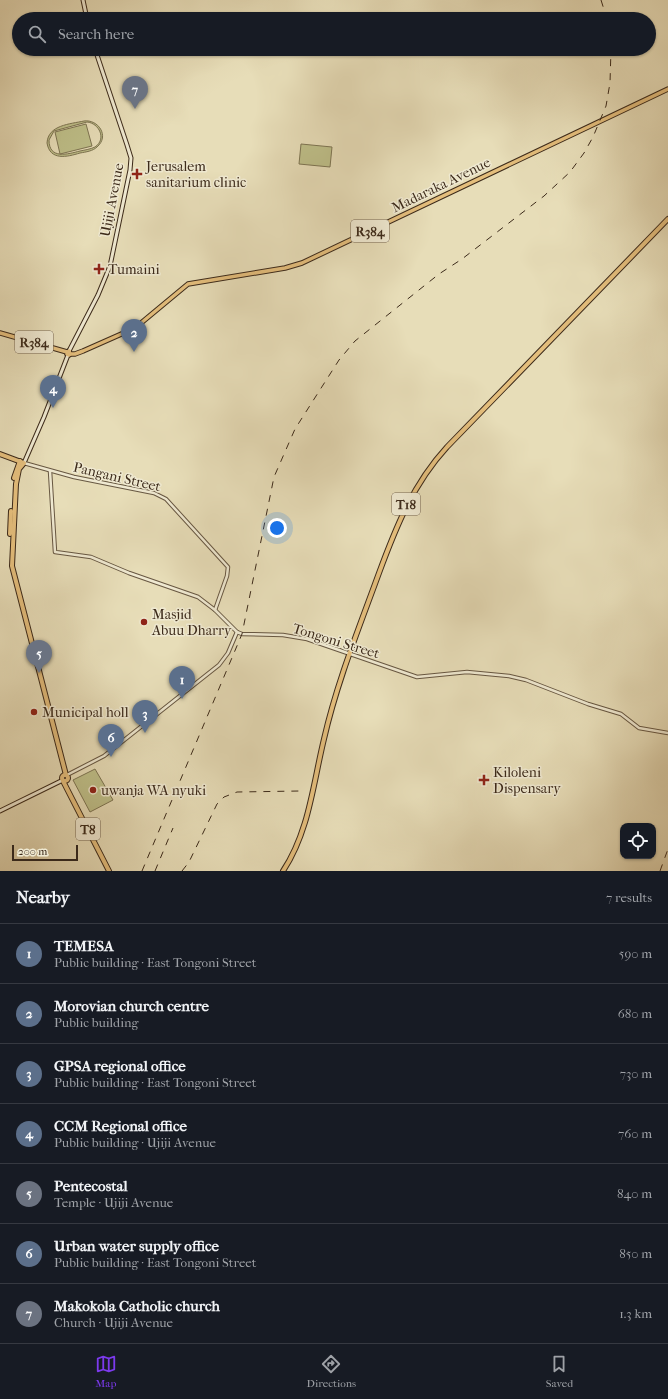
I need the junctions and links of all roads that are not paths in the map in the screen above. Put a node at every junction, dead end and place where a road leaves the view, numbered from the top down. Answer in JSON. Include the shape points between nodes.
{"nodes":[{"id":1,"x":83,"y":0,"type":"edge"},
{"id":2,"x":86,"y":12,"type":"edge"},
{"id":3,"x":97,"y":56,"type":"edge"},
{"id":4,"x":668,"y":89,"type":"edge"},
{"id":5,"x":668,"y":219,"type":"edge"},
{"id":6,"x":0,"y":333,"type":"edge"},
{"id":7,"x":69,"y":353,"type":"junction"},
{"id":8,"x":0,"y":454,"type":"edge"},
{"id":9,"x":19,"y":461,"type":"junction"},
{"id":10,"x":50,"y":470,"type":"junction"},
{"id":11,"x":12,"y":566,"type":"junction"},
{"id":12,"x":215,"y":610,"type":"junction"},
{"id":13,"x":237,"y":632,"type":"junction"},
{"id":14,"x":349,"y":653,"type":"junction"},
{"id":15,"x":668,"y":733,"type":"edge"},
{"id":16,"x":64,"y":778,"type":"junction"},
{"id":17,"x":0,"y":811,"type":"edge"},
{"id":18,"x":110,"y":871,"type":"edge"},
{"id":19,"x":283,"y":871,"type":"edge"}],
"edges":[{"from":1,"to":2,"type":"main road"},
{"from":3,"to":7,"type":"main road","name":"Ujiji Avenue","via":[[127,145],[130,170],[110,266]]},
{"from":4,"to":7,"type":"main road","name":"Madaraka Avenue","number":"R384","via":[[302,263],[188,284],[135,328],[84,351]]},
{"from":5,"to":14,"type":"highway","number":"T18","via":[[430,465],[400,517]]},
{"from":6,"to":7,"type":"main road","number":"R384"},
{"from":7,"to":9,"type":"main road","name":"Ujiji Avenue","via":[[26,456]]},
{"from":8,"to":9,"type":"highway"},
{"from":9,"to":10,"type":"street","name":"Pangani Street"},
{"from":9,"to":11,"type":"highway","number":"T8"},
{"from":9,"to":11,"type":"highway","number":"T8","via":[[14,482],[9,539]]},
{"from":10,"to":12,"type":"street","via":[[55,552],[91,557],[198,597]]},
{"from":10,"to":12,"type":"street","name":"Pangani Street","via":[[154,493],[166,499],[228,567],[228,576]]},
{"from":11,"to":16,"type":"highway","number":"T8"},
{"from":12,"to":13,"type":"street"},
{"from":13,"to":14,"type":"street","name":"Tongoni Street","via":[[295,637]]},
{"from":13,"to":16,"type":"street","via":[[228,653],[219,665],[104,756]]},
{"from":14,"to":15,"type":"street","name":"Tongoni Street","via":[[418,677],[467,672],[505,675],[526,680],[621,714],[639,728]]},
{"from":14,"to":19,"type":"highway","number":"T18","via":[[334,696],[306,821],[296,850]]},
{"from":16,"to":17,"type":"main road"},
{"from":16,"to":18,"type":"highway","number":"T8"}]}
